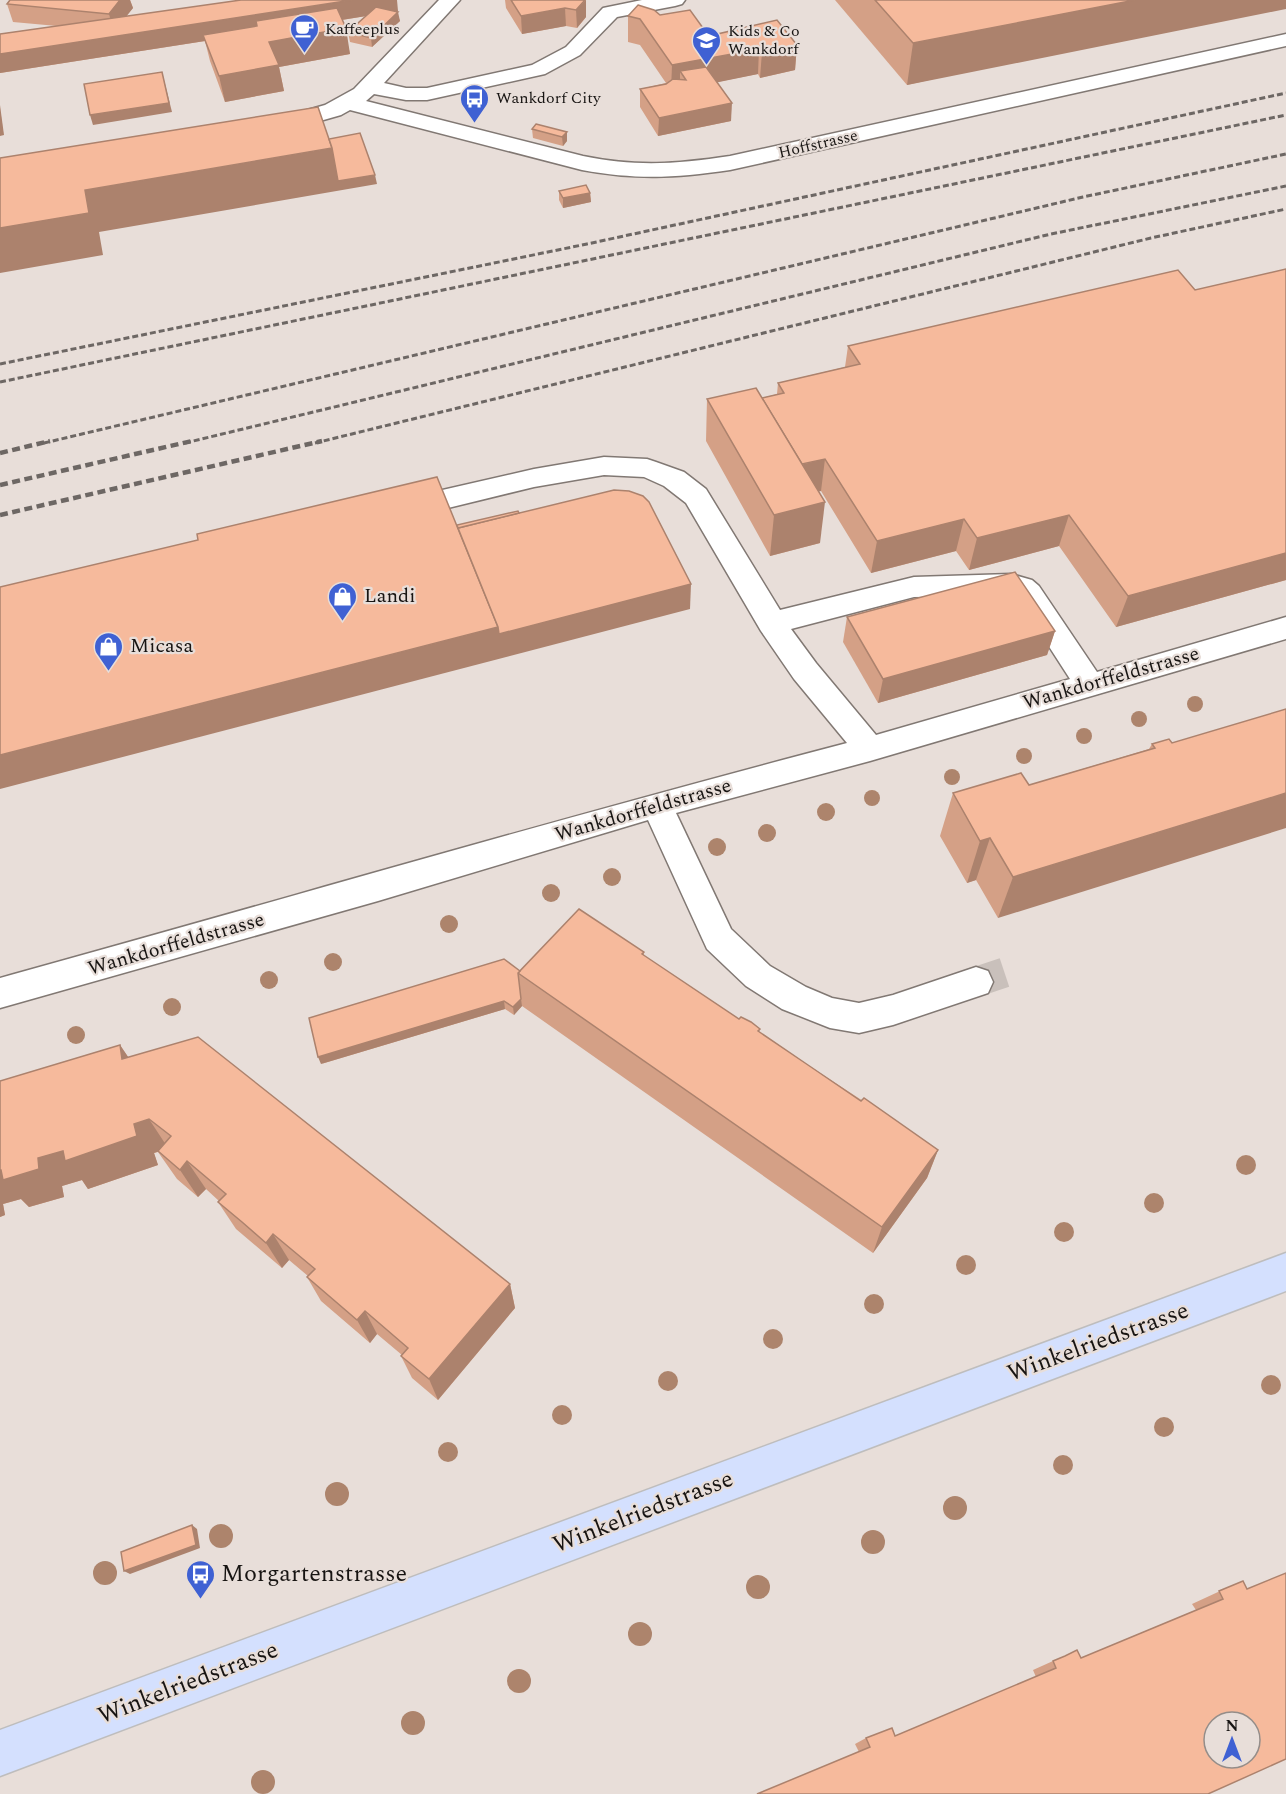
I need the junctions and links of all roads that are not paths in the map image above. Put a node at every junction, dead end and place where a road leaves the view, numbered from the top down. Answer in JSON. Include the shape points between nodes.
{"nodes":[{"id":1,"x":450,"y":0,"type":"edge"},
{"id":2,"x":675,"y":0,"type":"edge"},
{"id":3,"x":641,"y":6,"type":"junction"},
{"id":4,"x":619,"y":32,"type":"dead end"},
{"id":5,"x":1286,"y":40,"type":"edge"},
{"id":6,"x":602,"y":50,"type":"dead end"},
{"id":7,"x":538,"y":70,"type":"junction"},
{"id":8,"x":369,"y":87,"type":"junction"},
{"id":9,"x":349,"y":103,"type":"junction"},
{"id":10,"x":254,"y":130,"type":"edge"},
{"id":11,"x":376,"y":515,"type":"edge"},
{"id":12,"x":771,"y":623,"type":"junction"},
{"id":13,"x":1286,"y":628,"type":"edge"},
{"id":14,"x":1089,"y":684,"type":"junction"},
{"id":15,"x":870,"y":748,"type":"junction"},
{"id":16,"x":657,"y":805,"type":"junction"},
{"id":17,"x":976,"y":982,"type":"tunnel mouth"},
{"id":18,"x":0,"y":993,"type":"edge"},
{"id":19,"x":1286,"y":1272,"type":"edge"},
{"id":20,"x":0,"y":1753,"type":"edge"}],
"edges":[{"from":1,"to":8,"type":"street"},
{"from":2,"to":3,"type":"street"},
{"from":3,"to":4,"type":"street"},
{"from":3,"to":7,"type":"street","via":[[610,12],[573,51]]},
{"from":5,"to":9,"type":"street","name":"Hoffstrasse","via":[[730,163],[676,171],[635,172],[590,165]]},
{"from":6,"to":7,"type":"street"},
{"from":7,"to":8,"type":"street","via":[[428,94]]},
{"from":8,"to":9,"type":"street"},
{"from":9,"to":10,"type":"street","via":[[316,116]]},
{"from":11,"to":12,"type":"street","via":[[591,468],[647,468],[674,479],[696,496]]},
{"from":12,"to":14,"type":"street","via":[[914,587],[1011,584],[1029,593]]},
{"from":12,"to":15,"type":"street","via":[[805,671]]},
{"from":13,"to":14,"type":"street","name":"Wankdorffeldstrasse"},
{"from":14,"to":15,"type":"street","name":"Wankdorffeldstrasse"},
{"from":15,"to":16,"type":"street","name":"Wankdorffeldstrasse"},
{"from":16,"to":17,"type":"street","via":[[719,939],[758,976],[794,998],[830,1013],[859,1018]]},
{"from":16,"to":18,"type":"street","name":"Wankdorffeldstrasse"},
{"from":19,"to":20,"type":"main road","name":"Winkelriedstrasse"}]}
